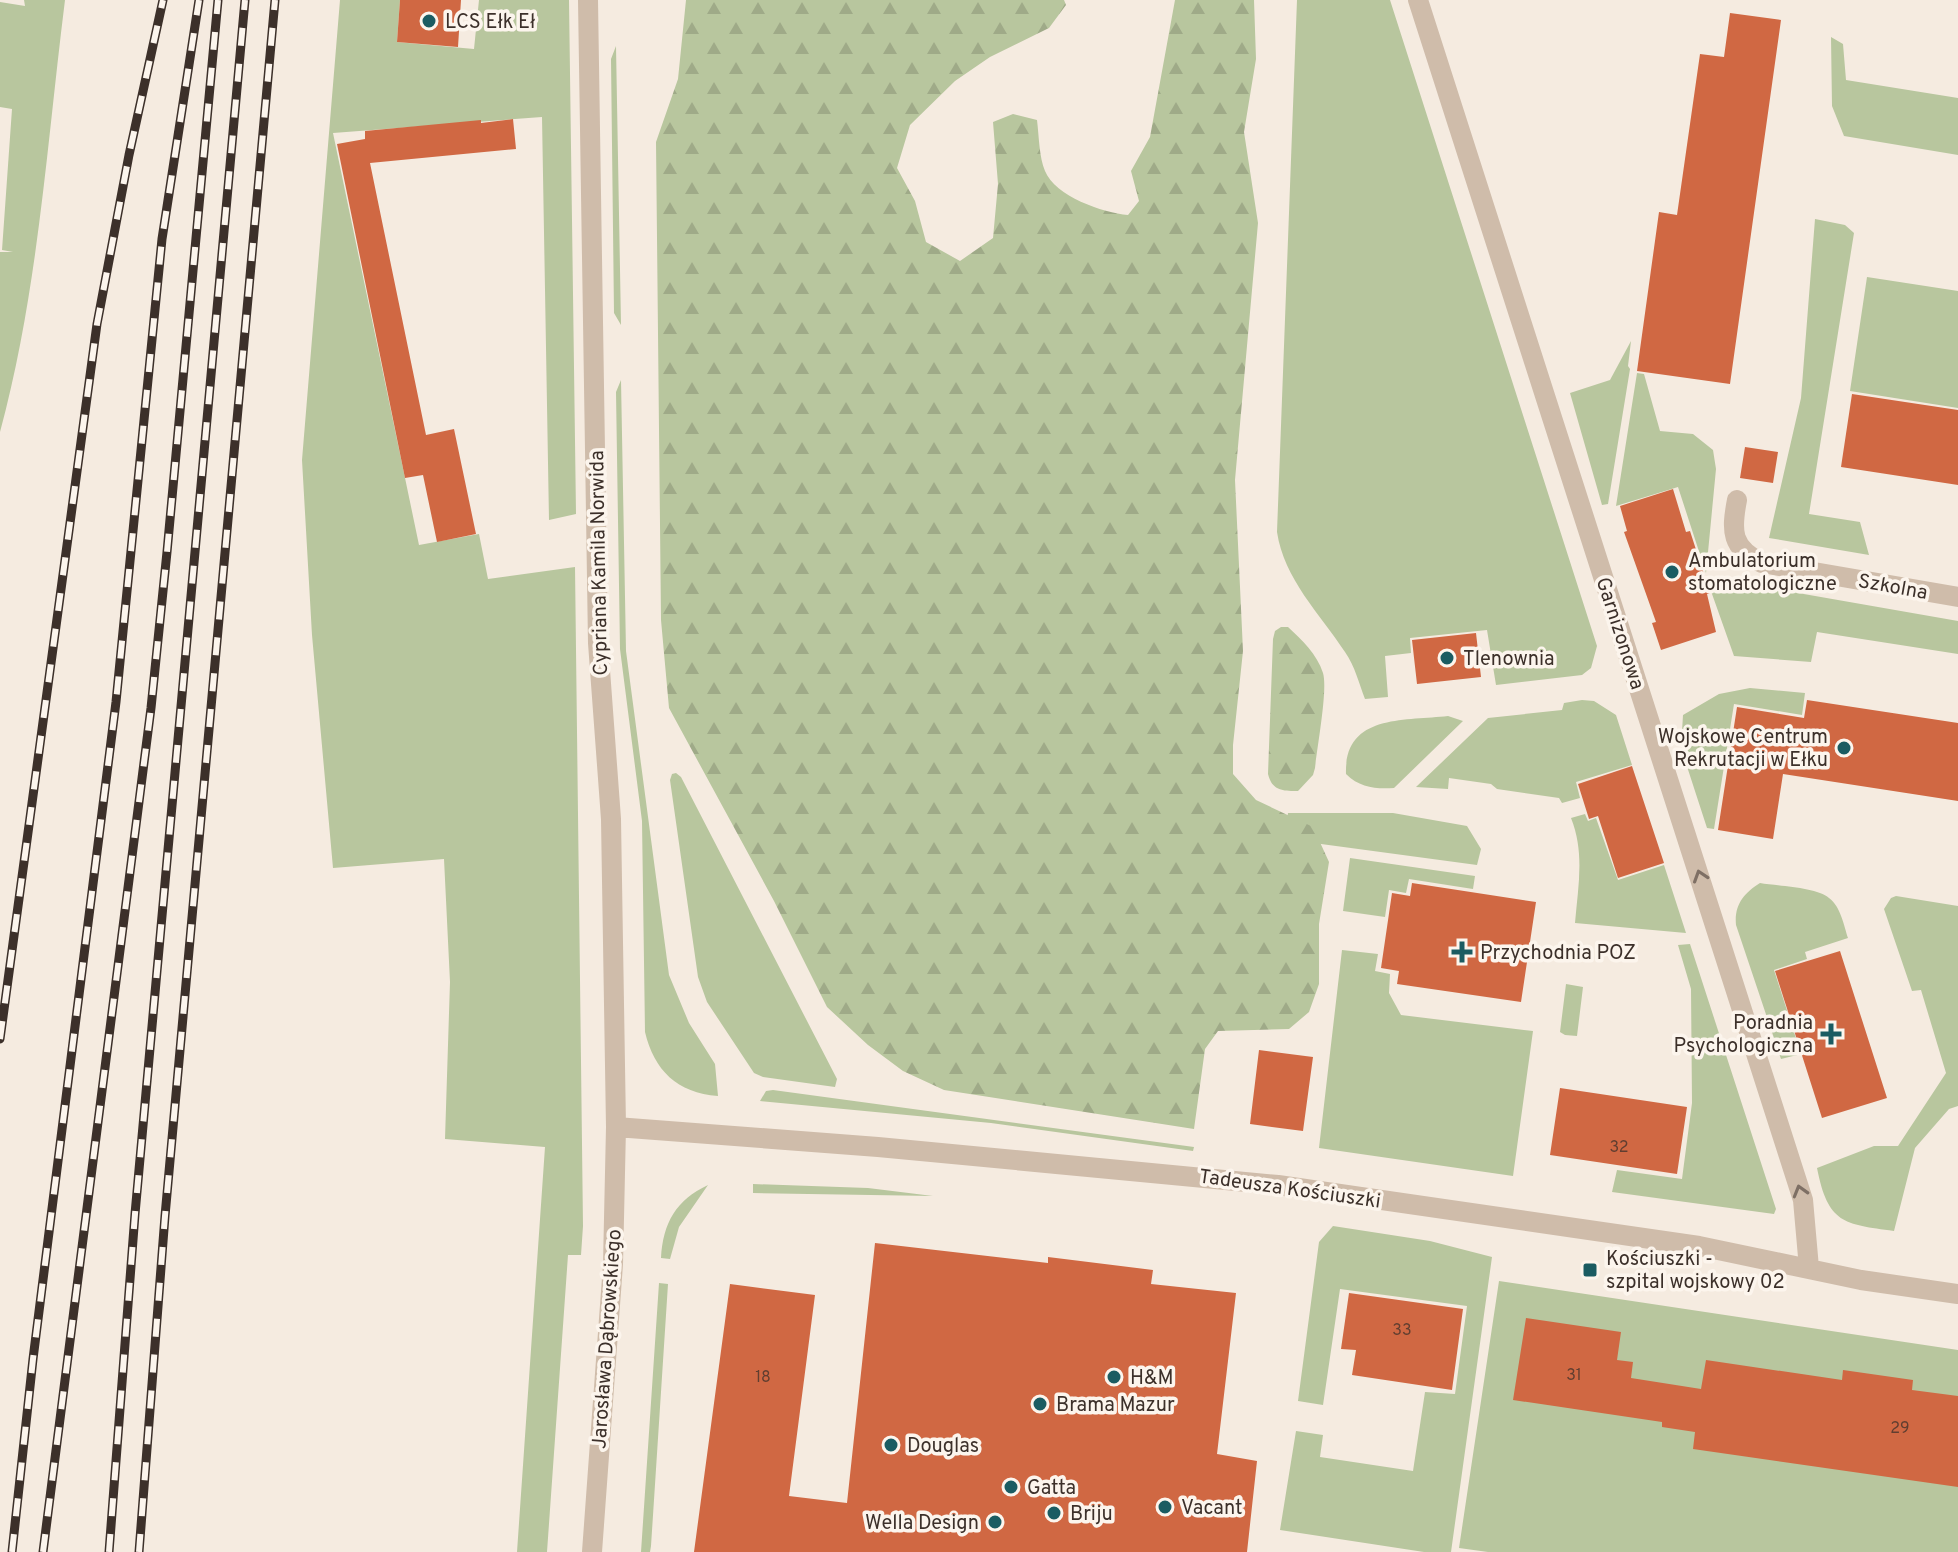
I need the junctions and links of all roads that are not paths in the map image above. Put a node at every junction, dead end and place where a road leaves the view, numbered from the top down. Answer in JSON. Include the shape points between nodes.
{"nodes":[{"id":1,"x":588,"y":0,"type":"edge"},
{"id":2,"x":1418,"y":0,"type":"edge"},
{"id":3,"x":1737,"y":500,"type":"dead end"},
{"id":4,"x":1958,"y":597,"type":"edge"},
{"id":5,"x":616,"y":1127,"type":"junction"},
{"id":6,"x":1809,"y":1268,"type":"junction"},
{"id":7,"x":1958,"y":1294,"type":"edge"},
{"id":8,"x":592,"y":1552,"type":"edge"}],
"edges":[{"from":1,"to":5,"type":"street","name":"Cypriana Kamila Norwida","via":[[597,627],[611,819]]},
{"from":6,"to":2,"type":"street","name":"Garnizonowa","one_way":true,"via":[[1803,1200]]},
{"from":3,"to":4,"type":"street","name":"Szkolna","via":[[1734,536],[1749,557],[1762,563]]},
{"from":5,"to":6,"type":"street","name":"Tadeusza Kościuszki","via":[[1206,1176],[1699,1246]]},
{"from":5,"to":8,"type":"street","name":"Jarosława Dąbrowskiego","via":[[613,1264]]},
{"from":6,"to":7,"type":"street","name":"Tadeusza Kościuszki"}]}
